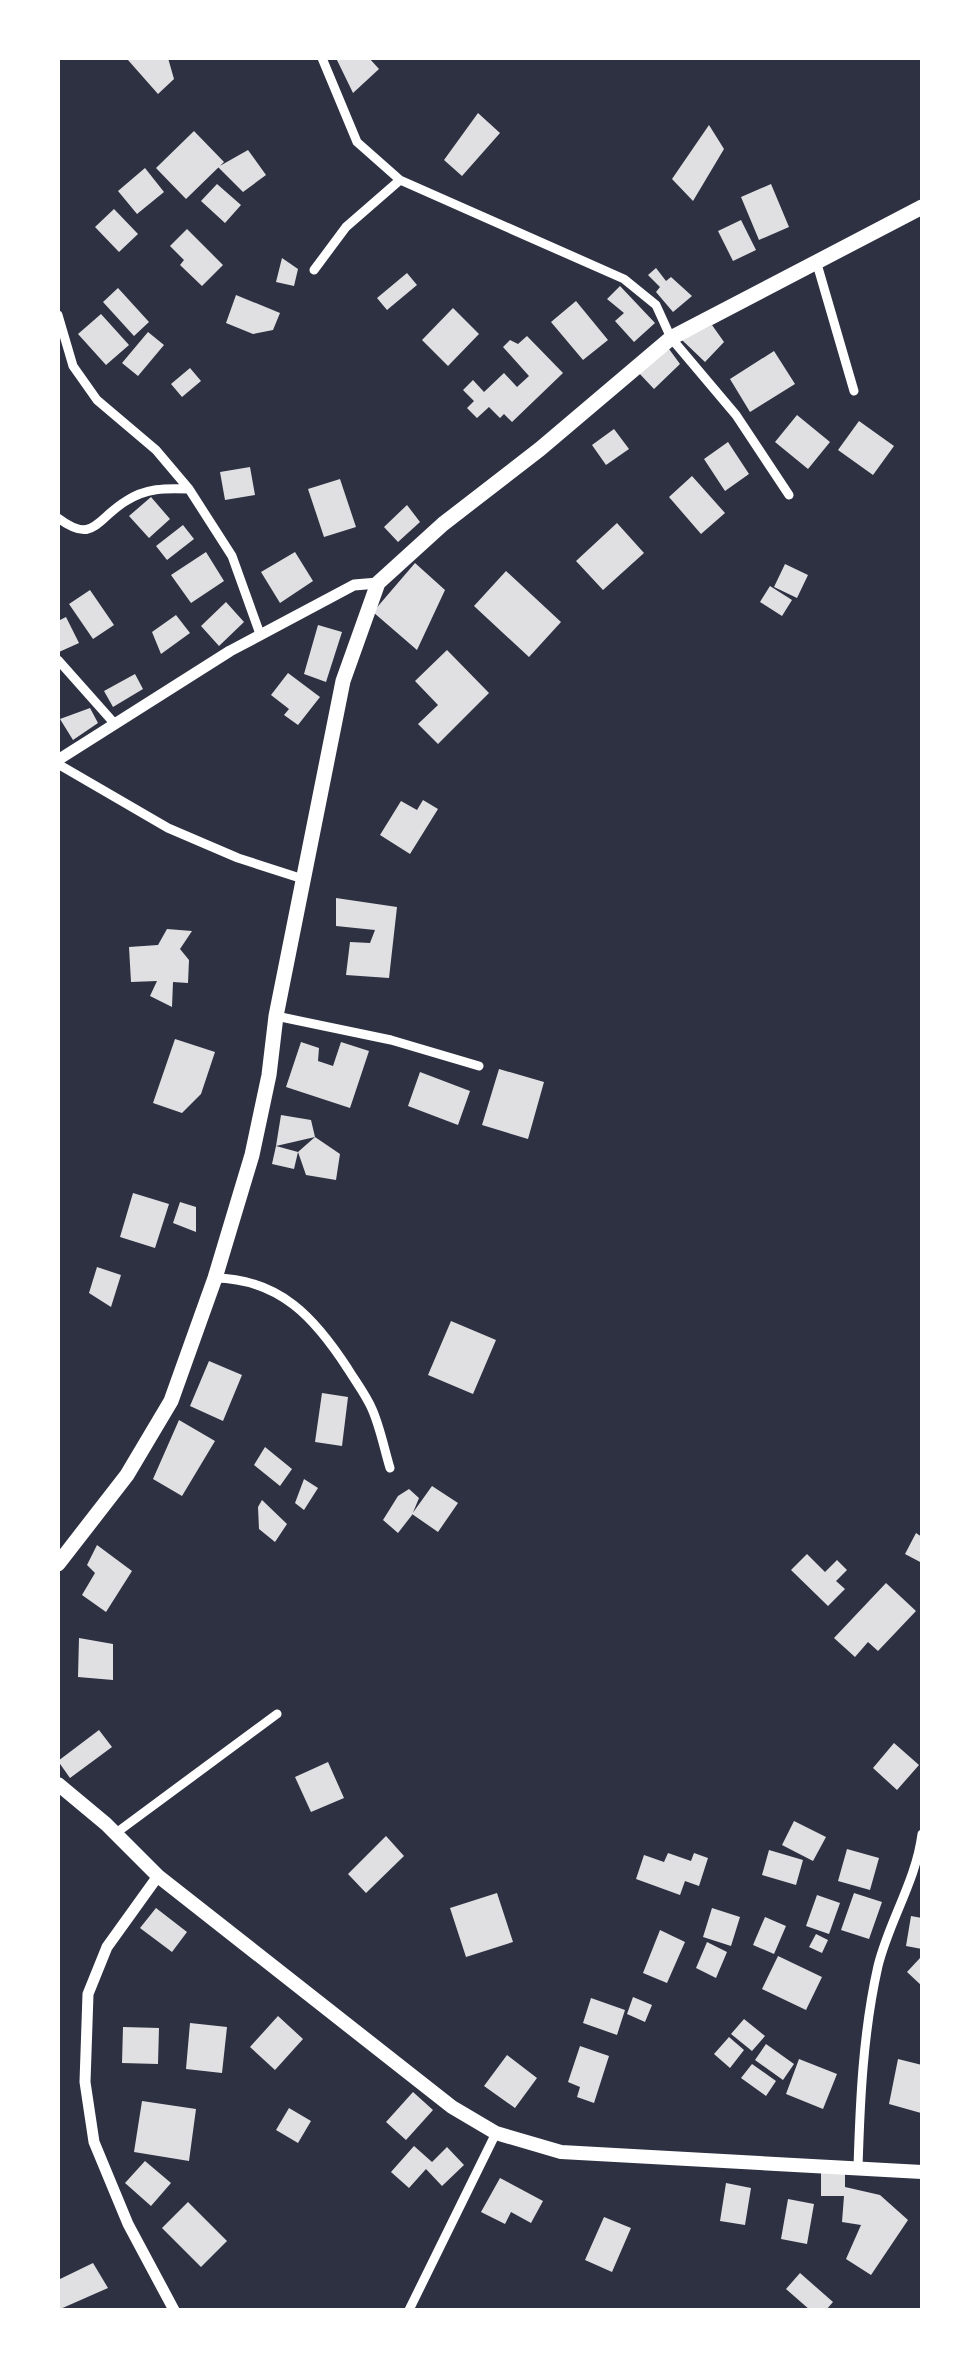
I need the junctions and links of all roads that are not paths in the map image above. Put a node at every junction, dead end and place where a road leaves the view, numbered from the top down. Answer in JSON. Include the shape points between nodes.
{"nodes":[{"id":1,"x":322,"y":58,"type":"edge"},
{"id":2,"x":400,"y":180,"type":"junction"},
{"id":3,"x":922,"y":208,"type":"edge"},
{"id":4,"x":817,"y":264,"type":"junction"},
{"id":5,"x":314,"y":270,"type":"dead end"},
{"id":6,"x":58,"y":316,"type":"edge"},
{"id":7,"x":672,"y":338,"type":"junction"},
{"id":8,"x":854,"y":391,"type":"dead end"},
{"id":9,"x":189,"y":489,"type":"junction"},
{"id":10,"x":789,"y":495,"type":"dead end"},
{"id":11,"x":58,"y":518,"type":"edge"},
{"id":12,"x":378,"y":583,"type":"junction"},
{"id":13,"x":260,"y":634,"type":"junction"},
{"id":14,"x":58,"y":660,"type":"edge"},
{"id":15,"x":114,"y":723,"type":"junction"},
{"id":16,"x":58,"y":762,"type":"edge"},
{"id":17,"x":303,"y":879,"type":"junction"},
{"id":18,"x":276,"y":1016,"type":"junction"},
{"id":19,"x":479,"y":1066,"type":"dead end"},
{"id":20,"x":215,"y":1278,"type":"junction"},
{"id":21,"x":390,"y":1468,"type":"dead end"},
{"id":22,"x":58,"y":1564,"type":"edge"},
{"id":23,"x":276,"y":1714,"type":"dead end"},
{"id":24,"x":58,"y":1784,"type":"edge"},
{"id":25,"x":116,"y":1833,"type":"junction"},
{"id":26,"x":922,"y":1834,"type":"edge"},
{"id":27,"x":158,"y":1876,"type":"junction"},
{"id":28,"x":496,"y":2133,"type":"junction"},
{"id":29,"x":858,"y":2168,"type":"junction"},
{"id":30,"x":922,"y":2172,"type":"edge"},
{"id":31,"x":174,"y":2310,"type":"edge"},
{"id":32,"x":408,"y":2310,"type":"edge"}],
"edges":[{"from":1,"to":2,"type":"street","via":[[358,142]]},
{"from":2,"to":5,"type":"street","via":[[346,226]]},
{"from":2,"to":7,"type":"street","via":[[624,278],[656,304]]},
{"from":3,"to":4,"type":"main road"},
{"from":4,"to":7,"type":"main road"},
{"from":4,"to":8,"type":"street"},
{"from":6,"to":9,"type":"street","via":[[73,366],[97,400],[156,450]]},
{"from":7,"to":10,"type":"street"},
{"from":7,"to":12,"type":"main road"},
{"from":9,"to":11,"type":"street","via":[[153,488],[85,531]]},
{"from":9,"to":13,"type":"street","via":[[232,556]]},
{"from":12,"to":13,"type":"street","via":[[354,585]]},
{"from":12,"to":17,"type":"main road","via":[[343,681]]},
{"from":13,"to":15,"type":"street"},
{"from":14,"to":15,"type":"street"},
{"from":15,"to":16,"type":"street"},
{"from":16,"to":17,"type":"street","via":[[168,828]]},
{"from":17,"to":18,"type":"main road"},
{"from":18,"to":19,"type":"street"},
{"from":18,"to":20,"type":"main road","via":[[252,1155]]},
{"from":20,"to":21,"type":"street","via":[[274,1291],[306,1312],[371,1406]]},
{"from":20,"to":22,"type":"main road","via":[[171,1402],[127,1475]]},
{"from":23,"to":25,"type":"street"},
{"from":24,"to":25,"type":"main road"},
{"from":25,"to":27,"type":"main road"},
{"from":26,"to":29,"type":"street","via":[[919,1859],[879,1964]]},
{"from":27,"to":28,"type":"main road","via":[[452,2107]]},
{"from":27,"to":31,"type":"street","via":[[107,1947],[88,1994],[85,2082],[94,2142]]},
{"from":28,"to":29,"type":"main road","via":[[560,2152]]},
{"from":28,"to":32,"type":"street"},
{"from":29,"to":30,"type":"main road"}]}
